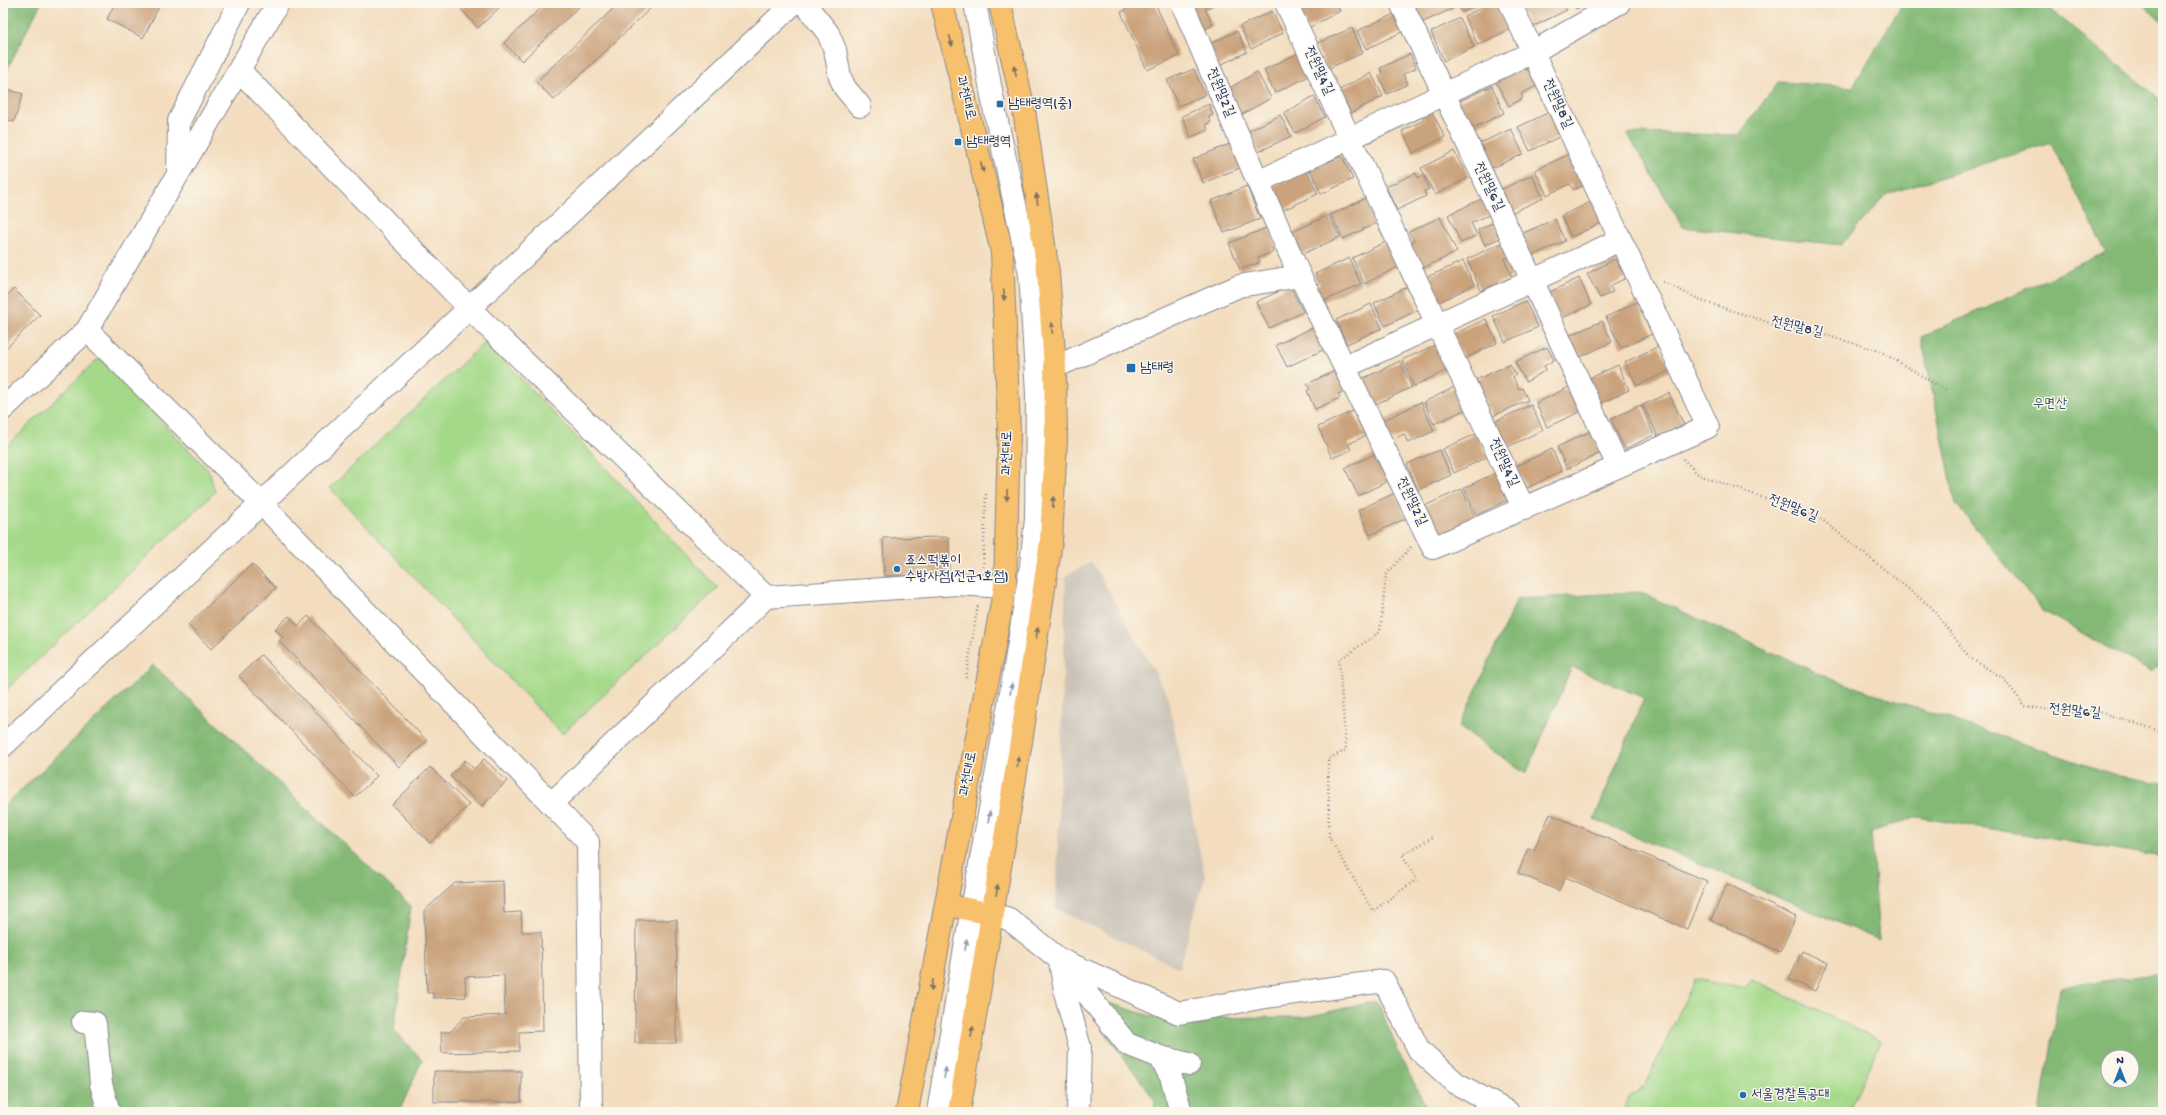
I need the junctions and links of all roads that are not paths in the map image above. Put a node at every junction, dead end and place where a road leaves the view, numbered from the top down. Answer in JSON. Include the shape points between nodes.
{"nodes":[{"id":1,"x":239,"y":3,"type":"edge"},
{"id":2,"x":278,"y":3,"type":"edge"},
{"id":3,"x":794,"y":3,"type":"edge"},
{"id":4,"x":804,"y":3,"type":"edge"},
{"id":5,"x":942,"y":3,"type":"edge"},
{"id":6,"x":975,"y":3,"type":"edge"},
{"id":7,"x":1000,"y":3,"type":"edge"},
{"id":8,"x":1182,"y":3,"type":"edge"},
{"id":9,"x":1286,"y":3,"type":"edge"},
{"id":10,"x":1401,"y":3,"type":"edge"},
{"id":11,"x":1510,"y":3,"type":"edge"},
{"id":12,"x":1619,"y":3,"type":"edge"},
{"id":13,"x":1533,"y":52,"type":"junction"},
{"id":14,"x":239,"y":70,"type":"junction"},
{"id":15,"x":1444,"y":95,"type":"junction"},
{"id":16,"x":860,"y":106,"type":"dead end"},
{"id":17,"x":1350,"y":139,"type":"junction"},
{"id":18,"x":178,"y":174,"type":"junction"},
{"id":19,"x":1258,"y":182,"type":"junction"},
{"id":20,"x":1620,"y":240,"type":"junction"},
{"id":21,"x":1300,"y":276,"type":"junction"},
{"id":22,"x":1532,"y":280,"type":"junction"},
{"id":23,"x":469,"y":308,"type":"junction"},
{"id":24,"x":1438,"y":324,"type":"junction"},
{"id":25,"x":87,"y":330,"type":"junction"},
{"id":26,"x":1055,"y":367,"type":"junction"},
{"id":27,"x":1345,"y":367,"type":"junction"},
{"id":28,"x":3,"y":409,"type":"edge"},
{"id":29,"x":1618,"y":466,"type":"junction"},
{"id":30,"x":261,"y":503,"type":"junction"},
{"id":31,"x":1524,"y":509,"type":"junction"},
{"id":32,"x":1005,"y":587,"type":"junction"},
{"id":33,"x":766,"y":598,"type":"junction"},
{"id":34,"x":3,"y":746,"type":"edge"},
{"id":35,"x":552,"y":803,"type":"junction"},
{"id":36,"x":946,"y":905,"type":"junction"},
{"id":37,"x":983,"y":912,"type":"junction"},
{"id":38,"x":1059,"y":959,"type":"junction"},
{"id":39,"x":83,"y":1022,"type":"dead end"},
{"id":40,"x":1160,"y":1057,"type":"junction"},
{"id":41,"x":1189,"y":1064,"type":"dead end"},
{"id":42,"x":109,"y":1112,"type":"edge"},
{"id":43,"x":591,"y":1112,"type":"edge"},
{"id":44,"x":908,"y":1112,"type":"edge"},
{"id":45,"x":938,"y":1112,"type":"edge"},
{"id":46,"x":959,"y":1112,"type":"edge"},
{"id":47,"x":1078,"y":1112,"type":"edge"},
{"id":48,"x":1181,"y":1112,"type":"edge"},
{"id":49,"x":1508,"y":1112,"type":"edge"}],
"edges":[{"from":1,"to":18,"type":"street","via":[[179,121]]},
{"from":2,"to":14,"type":"street"},
{"from":3,"to":23,"type":"street"},
{"from":4,"to":16,"type":"street","via":[[828,33],[835,50],[840,77]]},
{"from":5,"to":32,"type":"main road","name":"과천대로","one_way":true,"via":[[1002,252],[1009,433]]},
{"from":37,"to":6,"type":"street","one_way":true,"via":[[1036,519],[1037,401],[1030,274],[995,112]]},
{"from":26,"to":7,"type":"main road","one_way":true,"via":[[1048,272],[1025,118]]},
{"from":8,"to":19,"type":"street","name":"전원말2길"},
{"from":9,"to":17,"type":"street","name":"전원말4길"},
{"from":10,"to":15,"type":"street","name":"전원말6길"},
{"from":11,"to":13,"type":"street","name":"전원말8길"},
{"from":12,"to":13,"type":"street"},
{"from":13,"to":15,"type":"street"},
{"from":13,"to":20,"type":"street","name":"전원말8길"},
{"from":14,"to":18,"type":"street"},
{"from":14,"to":23,"type":"street"},
{"from":15,"to":17,"type":"street"},
{"from":15,"to":22,"type":"street","name":"전원말6길"},
{"from":17,"to":19,"type":"street"},
{"from":17,"to":24,"type":"street","name":"전원말4길"},
{"from":18,"to":25,"type":"street"},
{"from":19,"to":21,"type":"street","name":"전원말2길"},
{"from":20,"to":22,"type":"street"},
{"from":20,"to":29,"type":"street","name":"전원말8길","via":[[1708,427]]},
{"from":21,"to":26,"type":"street","via":[[1239,286]]},
{"from":21,"to":27,"type":"street","name":"전원말2길"},
{"from":22,"to":24,"type":"street"},
{"from":22,"to":29,"type":"street","name":"전원말6길"},
{"from":23,"to":30,"type":"street"},
{"from":23,"to":33,"type":"street"},
{"from":24,"to":27,"type":"street"},
{"from":24,"to":31,"type":"street","name":"전원말4길"},
{"from":25,"to":28,"type":"street"},
{"from":25,"to":30,"type":"street"},
{"from":37,"to":26,"type":"main road","one_way":true,"via":[[1051,541],[1056,439]]},
{"from":27,"to":31,"type":"street","name":"전원말2길","via":[[1433,548]]},
{"from":29,"to":31,"type":"street"},
{"from":30,"to":34,"type":"street"},
{"from":30,"to":35,"type":"street"},
{"from":32,"to":33,"type":"street","via":[[957,584]]},
{"from":32,"to":36,"type":"main road","name":"과천대로"},
{"from":33,"to":35,"type":"street"},
{"from":35,"to":43,"type":"street","via":[[588,842]]},
{"from":36,"to":37,"type":"main road"},
{"from":36,"to":44,"type":"main road","name":"과천대로","one_way":true},
{"from":37,"to":38,"type":"street","via":[[1009,918]]},
{"from":45,"to":37,"type":"street","one_way":true},
{"from":46,"to":37,"type":"main road","one_way":true},
{"from":38,"to":40,"type":"street","via":[[1127,1044]]},
{"from":38,"to":47,"type":"street","via":[[1080,1048]]},
{"from":38,"to":49,"type":"street","via":[[1179,1013],[1265,997],[1384,982],[1418,1050],[1456,1083]]},
{"from":39,"to":42,"type":"street","via":[[95,1023],[101,1084]]},
{"from":40,"to":41,"type":"street"},
{"from":40,"to":48,"type":"street","via":[[1171,1077]]}]}
